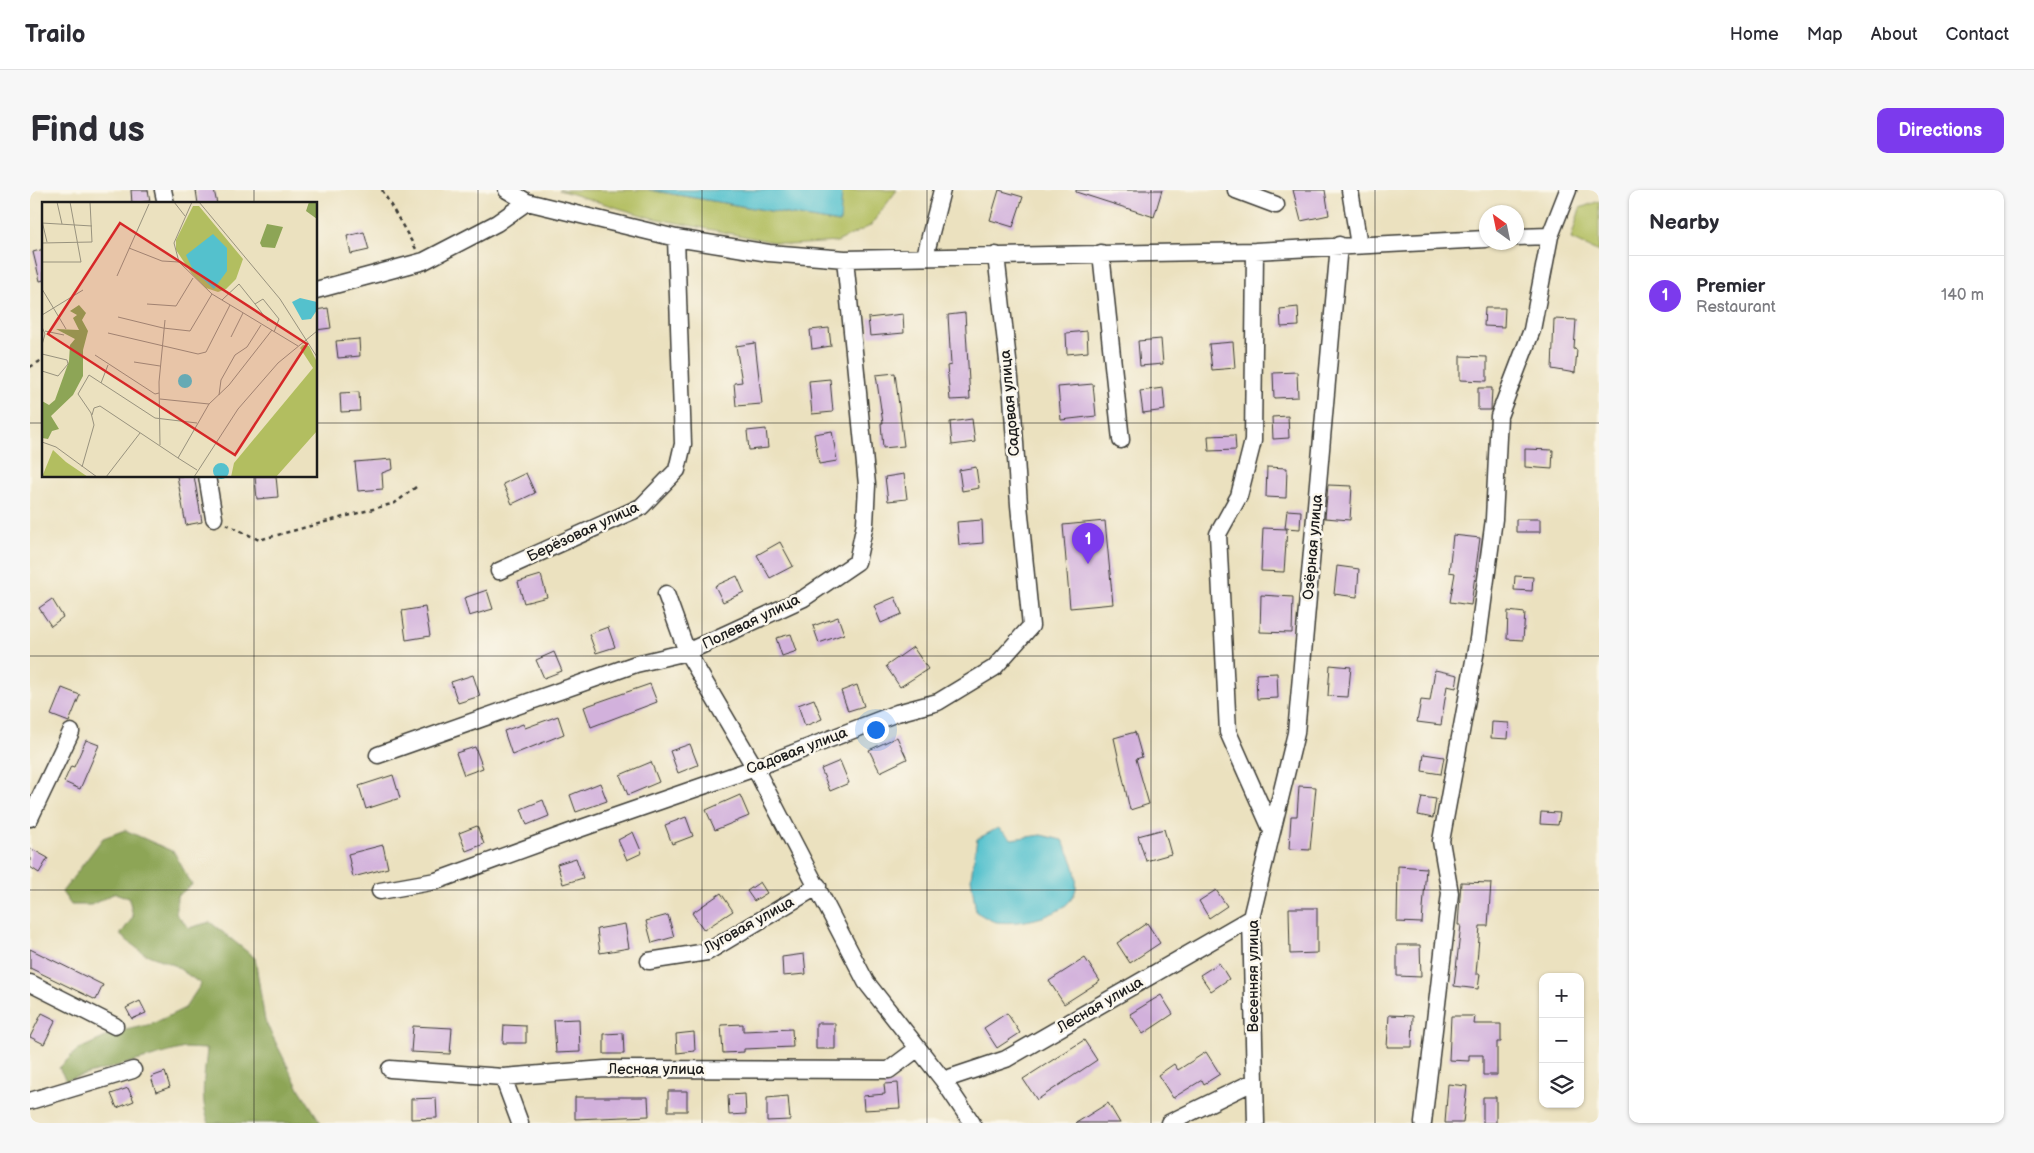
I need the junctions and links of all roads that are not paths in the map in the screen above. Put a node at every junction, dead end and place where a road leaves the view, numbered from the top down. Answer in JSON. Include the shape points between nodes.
{"nodes":[{"id":1,"x":507,"y":190,"type":"edge"},
{"id":2,"x":942,"y":190,"type":"edge"},
{"id":3,"x":1236,"y":190,"type":"edge"},
{"id":4,"x":1350,"y":190,"type":"edge"},
{"id":5,"x":1568,"y":190,"type":"edge"},
{"id":6,"x":528,"y":202,"type":"junction"},
{"id":7,"x":1276,"y":204,"type":"dead end"},
{"id":8,"x":1550,"y":236,"type":"junction"},
{"id":9,"x":676,"y":238,"type":"junction"},
{"id":10,"x":1524,"y":238,"type":"edge"},
{"id":11,"x":1479,"y":239,"type":"edge"},
{"id":12,"x":1359,"y":245,"type":"junction"},
{"id":13,"x":1255,"y":251,"type":"junction"},
{"id":14,"x":1101,"y":253,"type":"junction"},
{"id":15,"x":1339,"y":253,"type":"junction"},
{"id":16,"x":996,"y":255,"type":"junction"},
{"id":17,"x":925,"y":256,"type":"junction"},
{"id":18,"x":845,"y":259,"type":"junction"},
{"id":19,"x":318,"y":289,"type":"edge"},
{"id":20,"x":1121,"y":440,"type":"dead end"},
{"id":21,"x":207,"y":478,"type":"edge"},
{"id":22,"x":214,"y":518,"type":"road end"},
{"id":23,"x":498,"y":571,"type":"dead end"},
{"id":24,"x":666,"y":594,"type":"dead end"},
{"id":25,"x":687,"y":652,"type":"junction"},
{"id":26,"x":71,"y":732,"type":"dead end"},
{"id":27,"x":378,"y":755,"type":"dead end"},
{"id":28,"x":755,"y":768,"type":"junction"},
{"id":29,"x":30,"y":818,"type":"edge"},
{"id":30,"x":1272,"y":831,"type":"junction"},
{"id":31,"x":818,"y":886,"type":"junction"},
{"id":32,"x":380,"y":891,"type":"dead end"},
{"id":33,"x":1251,"y":918,"type":"junction"},
{"id":34,"x":649,"y":961,"type":"dead end"},
{"id":35,"x":30,"y":983,"type":"edge"},
{"id":36,"x":116,"y":1026,"type":"dead end"},
{"id":37,"x":917,"y":1048,"type":"junction"},
{"id":38,"x":390,"y":1069,"type":"dead end"},
{"id":39,"x":133,"y":1070,"type":"dead end"},
{"id":40,"x":503,"y":1078,"type":"junction"},
{"id":41,"x":943,"y":1080,"type":"junction"},
{"id":42,"x":1253,"y":1082,"type":"junction"},
{"id":43,"x":30,"y":1102,"type":"edge"},
{"id":44,"x":520,"y":1123,"type":"edge"},
{"id":45,"x":972,"y":1123,"type":"edge"},
{"id":46,"x":1169,"y":1123,"type":"edge"},
{"id":47,"x":1256,"y":1123,"type":"edge"},
{"id":48,"x":1423,"y":1123,"type":"edge"}],
"edges":[{"from":1,"to":6,"type":"street"},
{"from":2,"to":17,"type":"street"},
{"from":3,"to":7,"type":"street"},
{"from":4,"to":12,"type":"street"},
{"from":5,"to":8,"type":"street"},
{"from":6,"to":9,"type":"street"},
{"from":6,"to":19,"type":"street","via":[[497,223],[424,261]]},
{"from":8,"to":10,"type":"street"},
{"from":8,"to":48,"type":"street","via":[[1532,330],[1499,416],[1494,519],[1478,639],[1441,841],[1450,893]]},
{"from":9,"to":18,"type":"street","via":[[769,253]]},
{"from":9,"to":23,"type":"street","name":"Берёзовая улица","via":[[683,444],[677,470],[641,506]]},
{"from":11,"to":12,"type":"street"},
{"from":12,"to":15,"type":"street"},
{"from":13,"to":14,"type":"street"},
{"from":13,"to":15,"type":"street"},
{"from":13,"to":30,"type":"street","via":[[1253,441],[1239,496],[1218,534],[1228,732]]},
{"from":14,"to":16,"type":"street"},
{"from":14,"to":20,"type":"street"},
{"from":15,"to":30,"type":"street","name":"Озёрная улица","via":[[1296,733]]},
{"from":16,"to":17,"type":"street"},
{"from":16,"to":28,"type":"street","name":"Садовая улица","via":[[1012,396],[1031,626],[994,668],[938,702],[897,713]]},
{"from":17,"to":18,"type":"street"},
{"from":18,"to":25,"type":"street","name":"Полевая улица","via":[[866,485],[865,524],[856,562],[804,598]]},
{"from":21,"to":22,"type":"street"},
{"from":24,"to":25,"type":"street"},
{"from":25,"to":27,"type":"street","name":"Полевая улица","via":[[636,664]]},
{"from":25,"to":28,"type":"street"},
{"from":26,"to":29,"type":"street"},
{"from":28,"to":31,"type":"street"},
{"from":28,"to":32,"type":"street","name":"Садовая улица","via":[[436,881]]},
{"from":30,"to":33,"type":"street","name":"Весенняя улица"},
{"from":31,"to":34,"type":"street","name":"Луговая улица","via":[[707,952]]},
{"from":31,"to":37,"type":"street","via":[[866,982]]},
{"from":33,"to":41,"type":"street","name":"Лесная улица","via":[[1006,1059]]},
{"from":33,"to":42,"type":"street","name":"Весенняя улица"},
{"from":35,"to":36,"type":"street"},
{"from":37,"to":40,"type":"street","name":"Лесная улица","via":[[889,1070],[605,1069]]},
{"from":37,"to":41,"type":"street"},
{"from":38,"to":40,"type":"street","name":"Лесная улица"},
{"from":39,"to":43,"type":"street"},
{"from":40,"to":44,"type":"street"},
{"from":41,"to":45,"type":"street"},
{"from":42,"to":46,"type":"street"},
{"from":42,"to":47,"type":"street","name":"Весенняя улица"}]}
